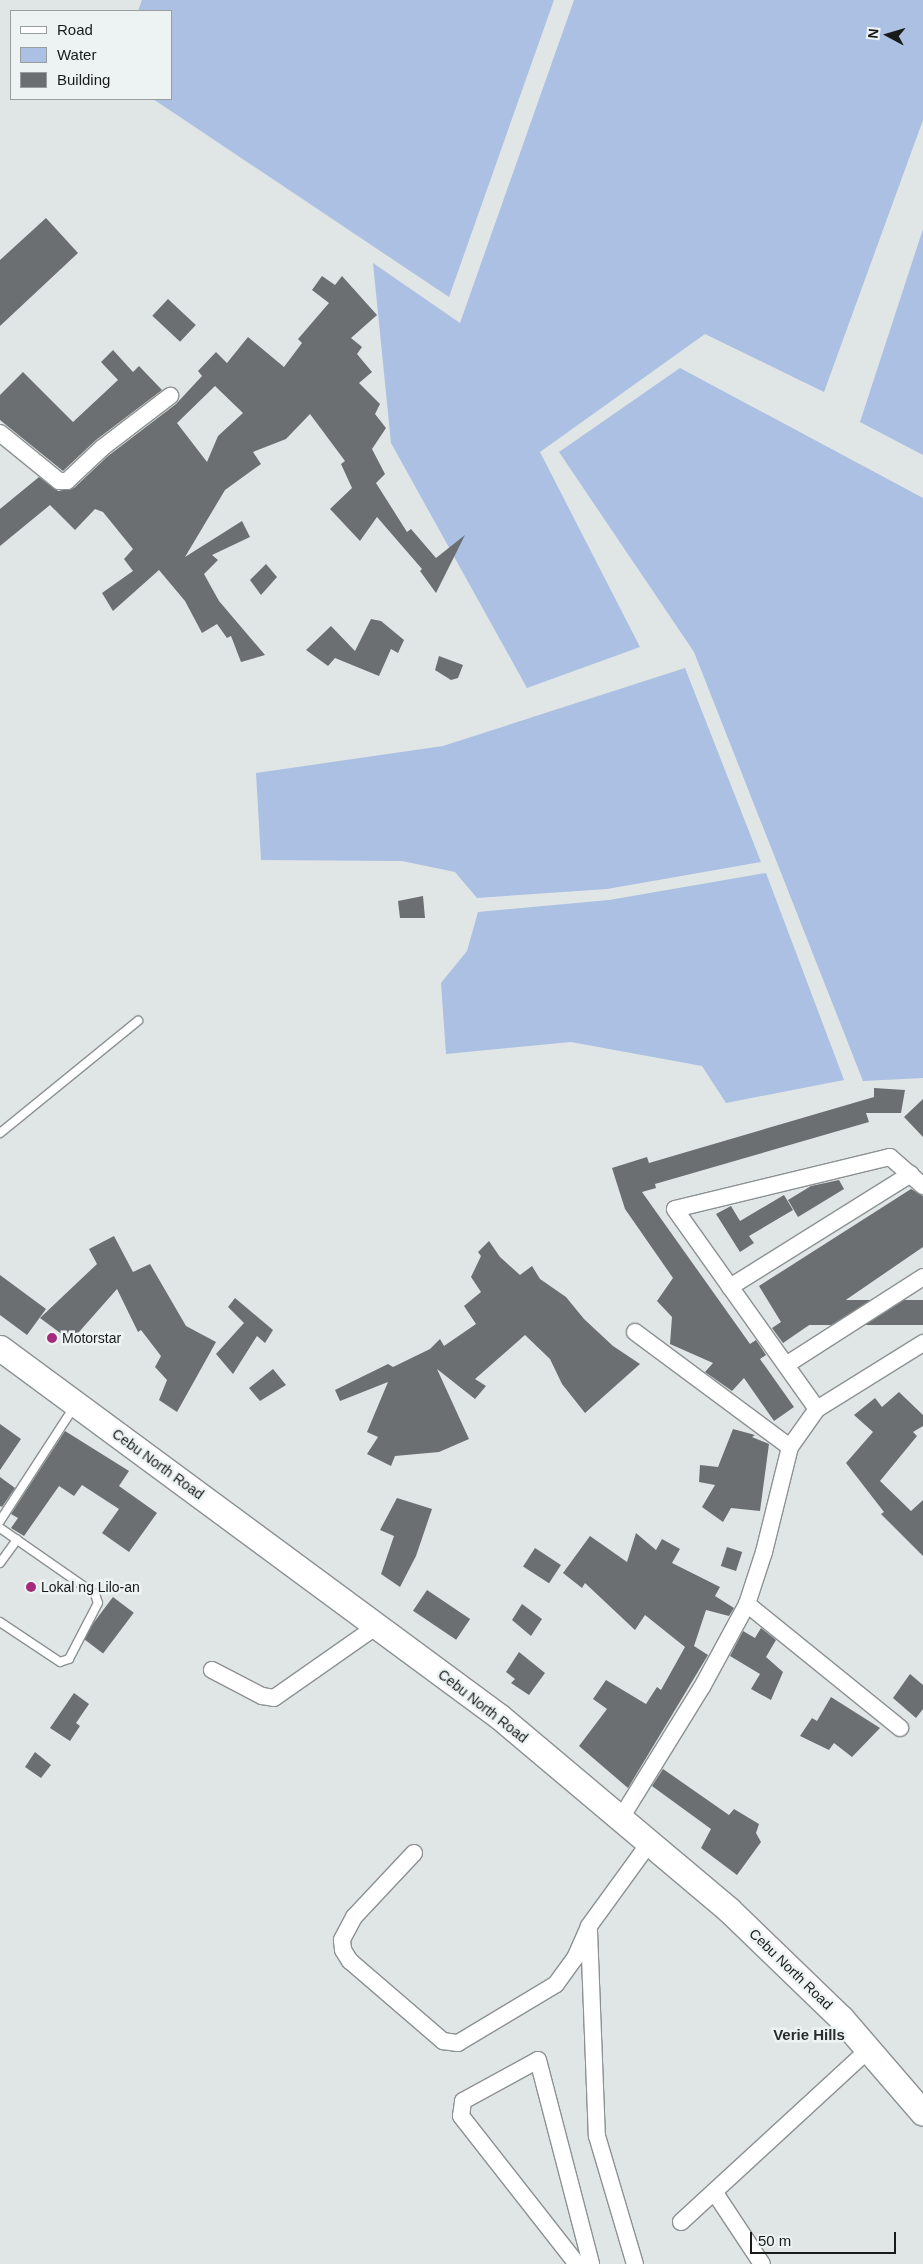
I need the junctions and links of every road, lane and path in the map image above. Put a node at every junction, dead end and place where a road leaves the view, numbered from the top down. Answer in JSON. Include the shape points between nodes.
{"nodes":[{"id":1,"x":170,"y":396,"type":"dead end"},
{"id":2,"x":0,"y":433,"type":"edge"},
{"id":3,"x":138,"y":1021,"type":"dead end"},
{"id":4,"x":0,"y":1133,"type":"edge"},
{"id":5,"x":912,"y":1174,"type":"junction"},
{"id":6,"x":923,"y":1186,"type":"edge"},
{"id":7,"x":923,"y":1278,"type":"edge"},
{"id":8,"x":730,"y":1287,"type":"junction"},
{"id":9,"x":634,"y":1332,"type":"dead end"},
{"id":10,"x":923,"y":1343,"type":"edge"},
{"id":11,"x":0,"y":1348,"type":"edge"},
{"id":12,"x":786,"y":1365,"type":"junction"},
{"id":13,"x":76,"y":1404,"type":"junction"},
{"id":14,"x":817,"y":1408,"type":"junction"},
{"id":15,"x":790,"y":1446,"type":"junction"},
{"id":16,"x":0,"y":1521,"type":"edge"},
{"id":17,"x":0,"y":1528,"type":"edge"},
{"id":18,"x":17,"y":1540,"type":"junction"},
{"id":19,"x":0,"y":1563,"type":"edge"},
{"id":20,"x":747,"y":1604,"type":"junction"},
{"id":21,"x":0,"y":1622,"type":"edge"},
{"id":22,"x":377,"y":1626,"type":"junction"},
{"id":23,"x":212,"y":1670,"type":"dead end"},
{"id":24,"x":900,"y":1728,"type":"dead end"},
{"id":25,"x":621,"y":1818,"type":"junction"},
{"id":26,"x":650,"y":1842,"type":"junction"},
{"id":27,"x":414,"y":1853,"type":"dead end"},
{"id":28,"x":589,"y":1926,"type":"junction"},
{"id":29,"x":870,"y":2049,"type":"junction"},
{"id":30,"x":921,"y":2106,"type":"edge"},
{"id":31,"x":715,"y":2193,"type":"junction"},
{"id":32,"x":681,"y":2222,"type":"dead end"},
{"id":33,"x":577,"y":2264,"type":"edge"},
{"id":34,"x":591,"y":2264,"type":"edge"},
{"id":35,"x":635,"y":2264,"type":"edge"},
{"id":36,"x":762,"y":2264,"type":"edge"}],
"edges":[{"from":1,"to":2,"type":"street","via":[[102,448],[67,481],[59,481]]},
{"from":3,"to":4,"type":"lane"},
{"from":5,"to":6,"type":"street"},
{"from":5,"to":8,"type":"street"},
{"from":5,"to":8,"type":"street","via":[[890,1156],[675,1209]]},
{"from":7,"to":12,"type":"street"},
{"from":8,"to":12,"type":"street"},
{"from":9,"to":15,"type":"street"},
{"from":10,"to":14,"type":"street"},
{"from":11,"to":13,"type":"main road","name":"Cebu North Road"},
{"from":12,"to":14,"type":"street"},
{"from":13,"to":16,"type":"lane"},
{"from":13,"to":22,"type":"main road","name":"Cebu North Road"},
{"from":14,"to":15,"type":"street"},
{"from":15,"to":20,"type":"street"},
{"from":17,"to":18,"type":"lane"},
{"from":18,"to":19,"type":"lane"},
{"from":18,"to":21,"type":"lane","via":[[95,1594],[98,1603],[69,1659],[60,1662]]},
{"from":20,"to":24,"type":"street"},
{"from":20,"to":25,"type":"street","via":[[702,1687]]},
{"from":22,"to":23,"type":"street","via":[[274,1698],[262,1696]]},
{"from":22,"to":25,"type":"main road","name":"Cebu North Road","via":[[470,1693]]},
{"from":25,"to":26,"type":"main road","name":"Cebu North Road"},
{"from":26,"to":28,"type":"street"},
{"from":26,"to":29,"type":"main road","name":"Cebu North Road","via":[[736,1917]]},
{"from":27,"to":28,"type":"street","via":[[354,1917],[342,1940],[343,1950],[350,1961],[443,2041],[458,2043],[556,1984],[575,1958]]},
{"from":28,"to":35,"type":"street","via":[[597,2136]]},
{"from":29,"to":30,"type":"main road","name":"Cebu North Road"},
{"from":29,"to":31,"type":"street"},
{"from":31,"to":32,"type":"street"},
{"from":31,"to":36,"type":"street"},
{"from":33,"to":34,"type":"street","via":[[461,2116],[463,2101],[538,2060]]}]}
